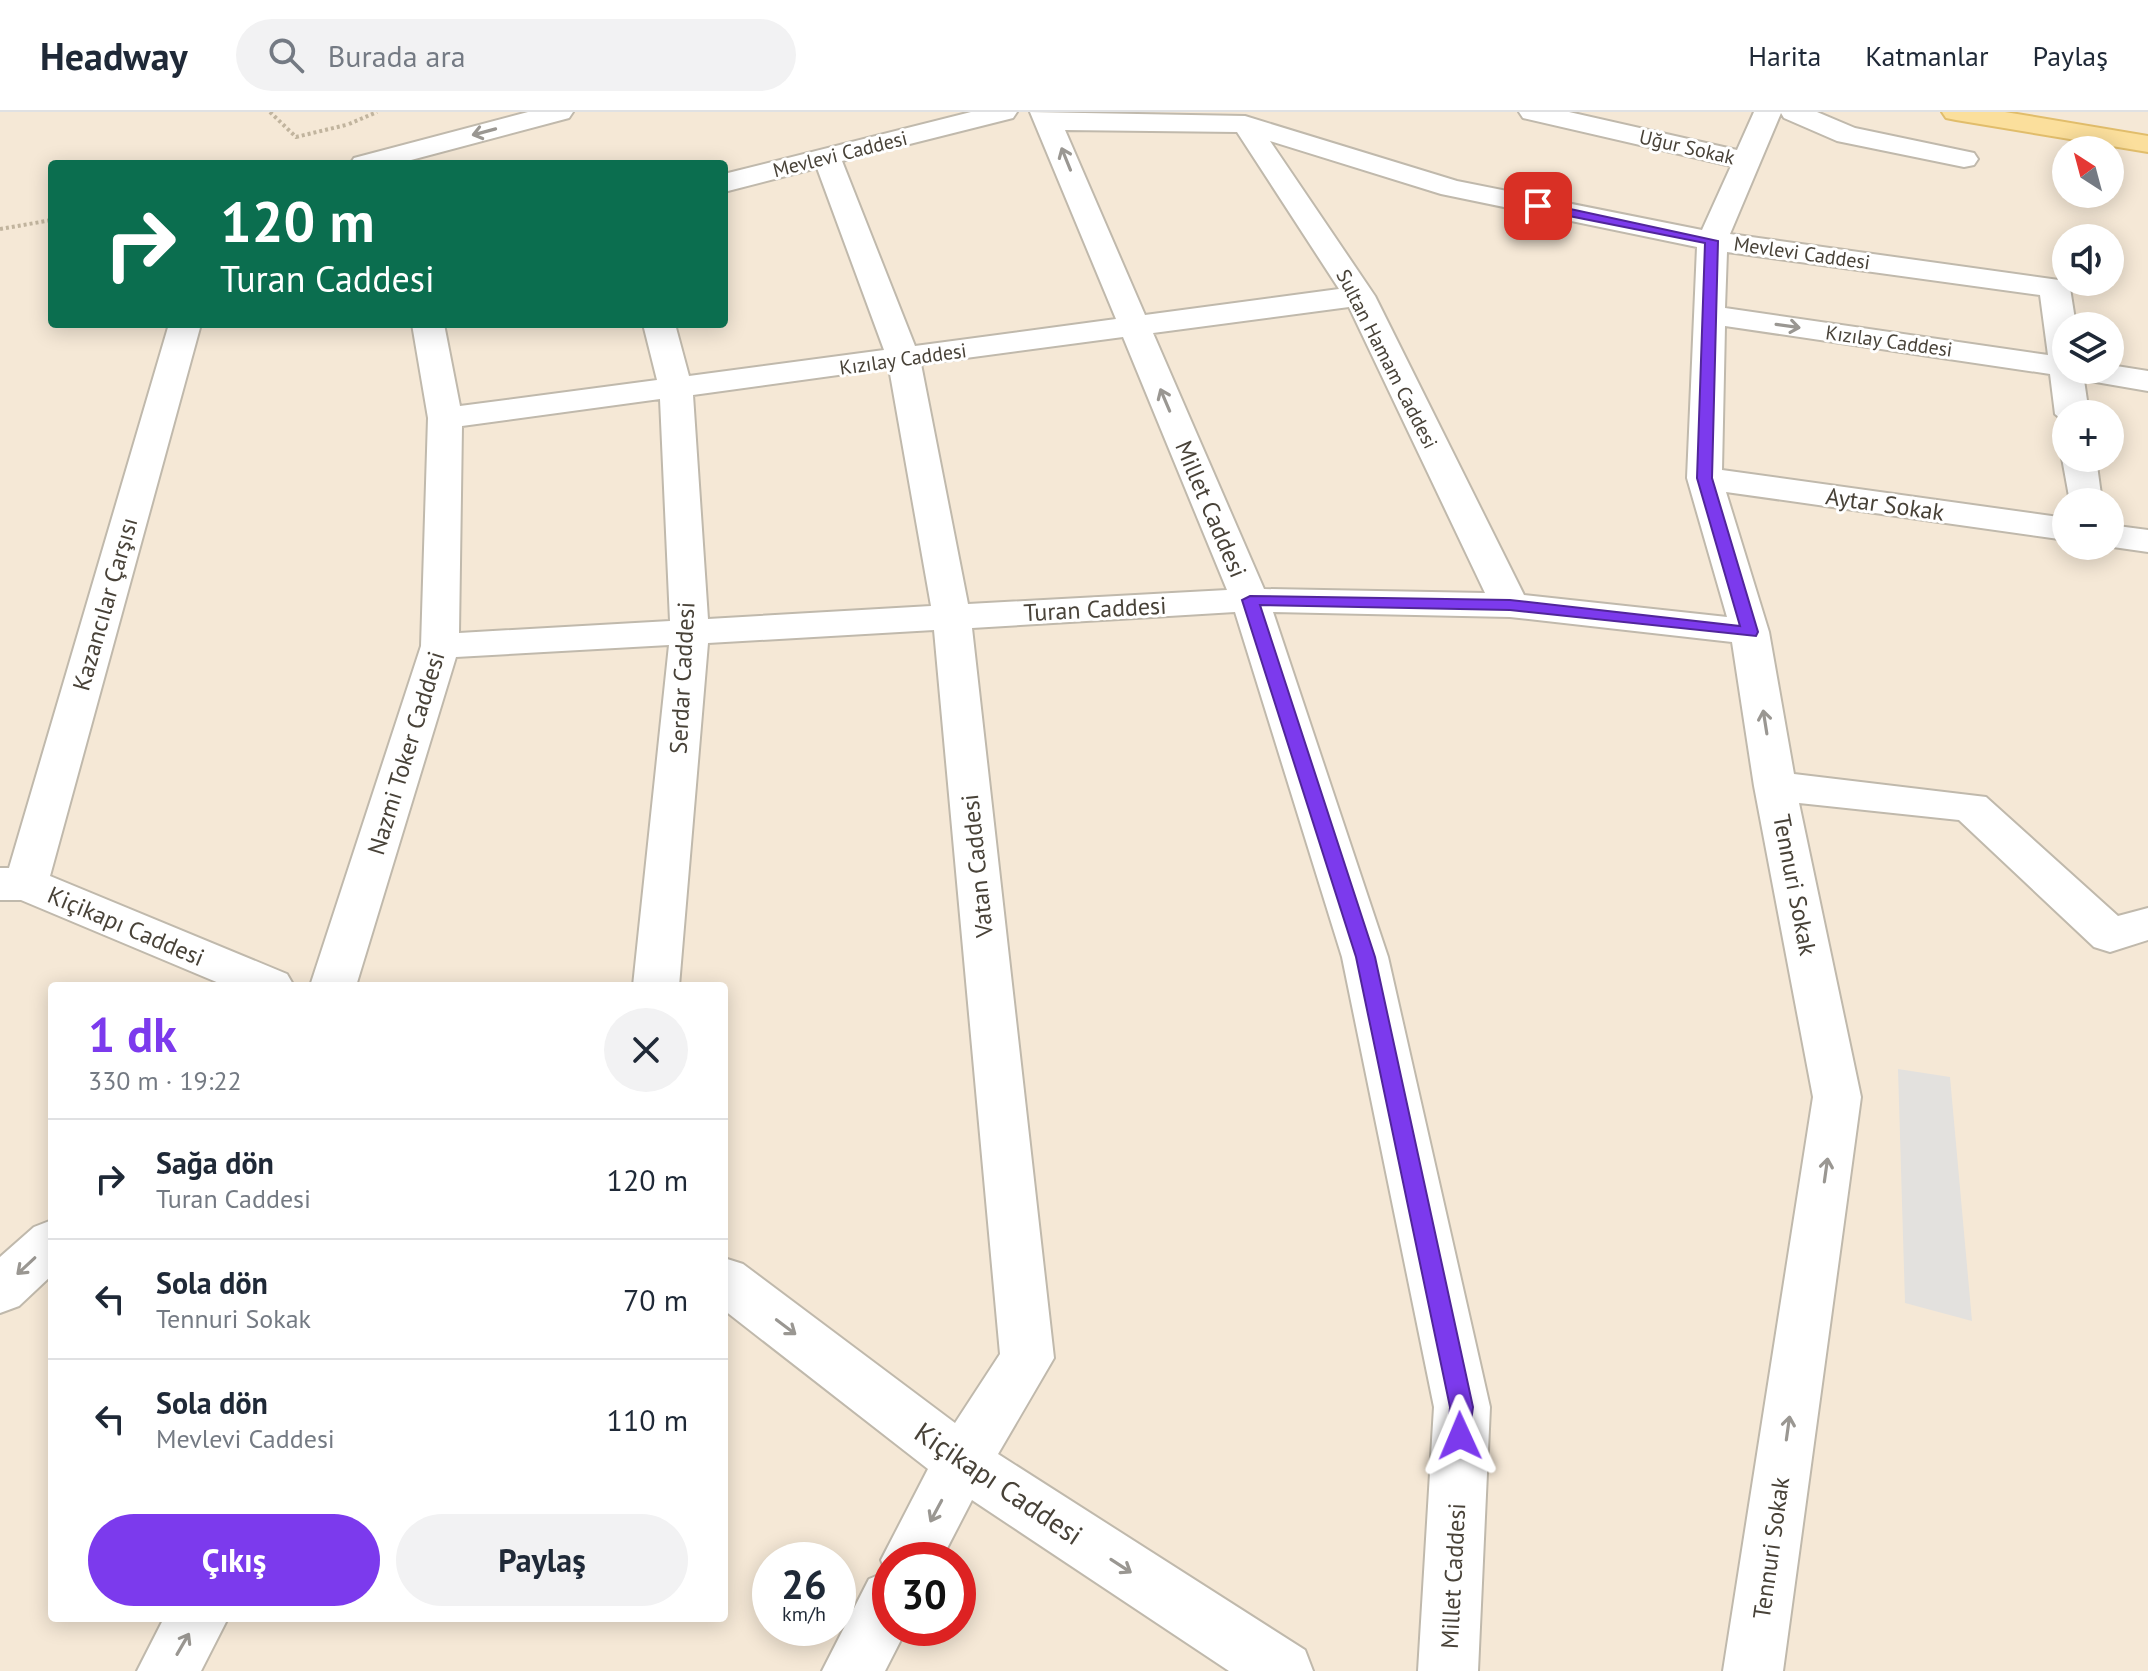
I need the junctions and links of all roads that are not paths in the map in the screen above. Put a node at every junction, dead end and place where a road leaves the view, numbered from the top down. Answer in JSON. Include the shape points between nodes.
{"nodes":[{"id":1,"x":559,"y":112,"type":"edge"},
{"id":2,"x":1003,"y":112,"type":"edge"},
{"id":3,"x":1533,"y":112,"type":"edge"},
{"id":4,"x":1768,"y":112,"type":"edge"},
{"id":5,"x":1794,"y":112,"type":"edge"},
{"id":6,"x":1956,"y":112,"type":"edge"},
{"id":7,"x":2065,"y":112,"type":"edge"},
{"id":8,"x":1047,"y":117,"type":"edge"},
{"id":9,"x":1245,"y":124,"type":"junction"},
{"id":10,"x":2148,"y":126,"type":"edge"},
{"id":11,"x":2148,"y":144,"type":"edge"},
{"id":12,"x":827,"y":158,"type":"junction"},
{"id":13,"x":1964,"y":159,"type":"dead end"},
{"id":14,"x":379,"y":160,"type":"edge"},
{"id":15,"x":1747,"y":161,"type":"junction"},
{"id":16,"x":728,"y":182,"type":"edge"},
{"id":17,"x":1712,"y":241,"type":"junction"},
{"id":18,"x":1359,"y":296,"type":"junction"},
{"id":19,"x":2060,"y":312,"type":"edge"},
{"id":20,"x":1711,"y":315,"type":"junction"},
{"id":21,"x":1134,"y":326,"type":"junction"},
{"id":22,"x":184,"y":328,"type":"edge"},
{"id":23,"x":429,"y":328,"type":"edge"},
{"id":24,"x":660,"y":328,"type":"edge"},
{"id":25,"x":904,"y":359,"type":"junction"},
{"id":26,"x":2052,"y":365,"type":"edge"},
{"id":27,"x":2124,"y":377,"type":"edge"},
{"id":28,"x":2148,"y":381,"type":"edge"},
{"id":29,"x":676,"y":389,"type":"junction"},
{"id":30,"x":445,"y":418,"type":"junction"},
{"id":31,"x":1704,"y":478,"type":"junction"},
{"id":32,"x":2052,"y":527,"type":"edge"},
{"id":33,"x":2124,"y":538,"type":"edge"},
{"id":34,"x":2148,"y":541,"type":"edge"},
{"id":35,"x":1250,"y":600,"type":"junction"},
{"id":36,"x":1510,"y":605,"type":"junction"},
{"id":37,"x":952,"y":617,"type":"junction"},
{"id":38,"x":690,"y":632,"type":"junction"},
{"id":39,"x":1750,"y":632,"type":"junction"},
{"id":40,"x":440,"y":646,"type":"junction"},
{"id":41,"x":1775,"y":786,"type":"junction"},
{"id":42,"x":13,"y":884,"type":"edge"},
{"id":43,"x":2148,"y":924,"type":"edge"},
{"id":44,"x":261,"y":982,"type":"edge"},
{"id":45,"x":334,"y":982,"type":"edge"},
{"id":46,"x":656,"y":982,"type":"edge"},
{"id":47,"x":48,"y":1246,"type":"edge"},
{"id":48,"x":728,"y":1283,"type":"edge"},
{"id":49,"x":0,"y":1290,"type":"edge"},
{"id":50,"x":962,"y":1462,"type":"junction"},
{"id":51,"x":920,"y":1542,"type":"edge"},
{"id":52,"x":196,"y":1622,"type":"edge"},
{"id":53,"x":872,"y":1633,"type":"edge"},
{"id":54,"x":167,"y":1671,"type":"edge"},
{"id":55,"x":852,"y":1671,"type":"edge"},
{"id":56,"x":1283,"y":1671,"type":"edge"},
{"id":57,"x":1448,"y":1671,"type":"edge"},
{"id":58,"x":1753,"y":1671,"type":"edge"}],
"edges":[{"from":1,"to":14,"type":"street","one_way":true},
{"from":2,"to":12,"type":"street","name":"Mevlevi Caddesi"},
{"from":3,"to":15,"type":"street","name":"Uğur Sokak"},
{"from":4,"to":15,"type":"street","name":"Tennuri Sokak"},
{"from":5,"to":13,"type":"street","via":[[1847,135]]},
{"from":6,"to":11,"type":"main road"},
{"from":7,"to":10,"type":"main road"},
{"from":8,"to":9,"type":"street","name":"Mevlevi Caddesi"},
{"from":21,"to":8,"type":"street","name":"Millet Caddesi","one_way":true},
{"from":9,"to":17,"type":"street","name":"Mevlevi Caddesi","via":[[1451,188]]},
{"from":9,"to":18,"type":"street","name":"Sultan Hamam Caddesi"},
{"from":12,"to":16,"type":"street","name":"Mevlevi Caddesi"},
{"from":12,"to":25,"type":"street","name":"Vatan Caddesi"},
{"from":15,"to":17,"type":"street","name":"Tennuri Sokak"},
{"from":17,"to":19,"type":"street","name":"Mevlevi Caddesi","via":[[2055,288]]},
{"from":17,"to":20,"type":"street","name":"Tennuri Sokak"},
{"from":18,"to":21,"type":"street","name":"Kızılay Caddesi"},
{"from":18,"to":36,"type":"street","name":"Sultan Hamam Caddesi"},
{"from":20,"to":26,"type":"street","name":"Kızılay Caddesi","one_way":true},
{"from":20,"to":31,"type":"street","name":"Tennuri Sokak"},
{"from":21,"to":25,"type":"street","name":"Kızılay Caddesi"},
{"from":35,"to":21,"type":"street","name":"Millet Caddesi","one_way":true},
{"from":22,"to":42,"type":"street","name":"Kazancılar Çarşısı"},
{"from":23,"to":30,"type":"street","name":"Nazmi Toker Caddesi"},
{"from":24,"to":29,"type":"street","name":"Serdar Caddesi"},
{"from":25,"to":29,"type":"street","name":"Kızılay Caddesi"},
{"from":25,"to":37,"type":"street","name":"Vatan Caddesi"},
{"from":27,"to":28,"type":"street","name":"Kızılay Caddesi"},
{"from":29,"to":30,"type":"street","name":"Kızılay Caddesi"},
{"from":29,"to":38,"type":"street","name":"Serdar Caddesi"},
{"from":30,"to":40,"type":"street","name":"Nazmi Toker Caddesi"},
{"from":31,"to":32,"type":"street","name":"Aytar Sokak"},
{"from":31,"to":39,"type":"street","name":"Tennuri Sokak"},
{"from":33,"to":34,"type":"street"},
{"from":35,"to":36,"type":"street","name":"Turan Caddesi"},
{"from":35,"to":37,"type":"street","name":"Turan Caddesi"},
{"from":35,"to":57,"type":"street","name":"Millet Caddesi","via":[[1365,957],[1462,1407]]},
{"from":36,"to":39,"type":"street","name":"Turan Caddesi"},
{"from":37,"to":38,"type":"street","name":"Turan Caddesi"},
{"from":37,"to":50,"type":"street","name":"Vatan Caddesi","via":[[1027,1358]]},
{"from":38,"to":40,"type":"street","name":"Turan Caddesi"},
{"from":38,"to":46,"type":"street","name":"Serdar Caddesi"},
{"from":41,"to":39,"type":"street","name":"Tennuri Sokak","one_way":true},
{"from":40,"to":45,"type":"street","name":"Nazmi Toker Caddesi"},
{"from":41,"to":43,"type":"street","via":[[1971,807],[2110,935]]},
{"from":58,"to":41,"type":"street","name":"Tennuri Sokak","one_way":true,"via":[[1837,1097]]},
{"from":42,"to":44,"type":"street","name":"Kiçikapı Caddesi"},
{"from":47,"to":49,"type":"street","one_way":true},
{"from":48,"to":50,"type":"street","name":"Kiçikapı Caddesi","one_way":true},
{"from":50,"to":51,"type":"street","name":"Vatan Caddesi","one_way":true},
{"from":50,"to":56,"type":"street","name":"Kiçikapı Caddesi","one_way":true},
{"from":54,"to":52,"type":"street","one_way":true},
{"from":53,"to":55,"type":"street"}]}
